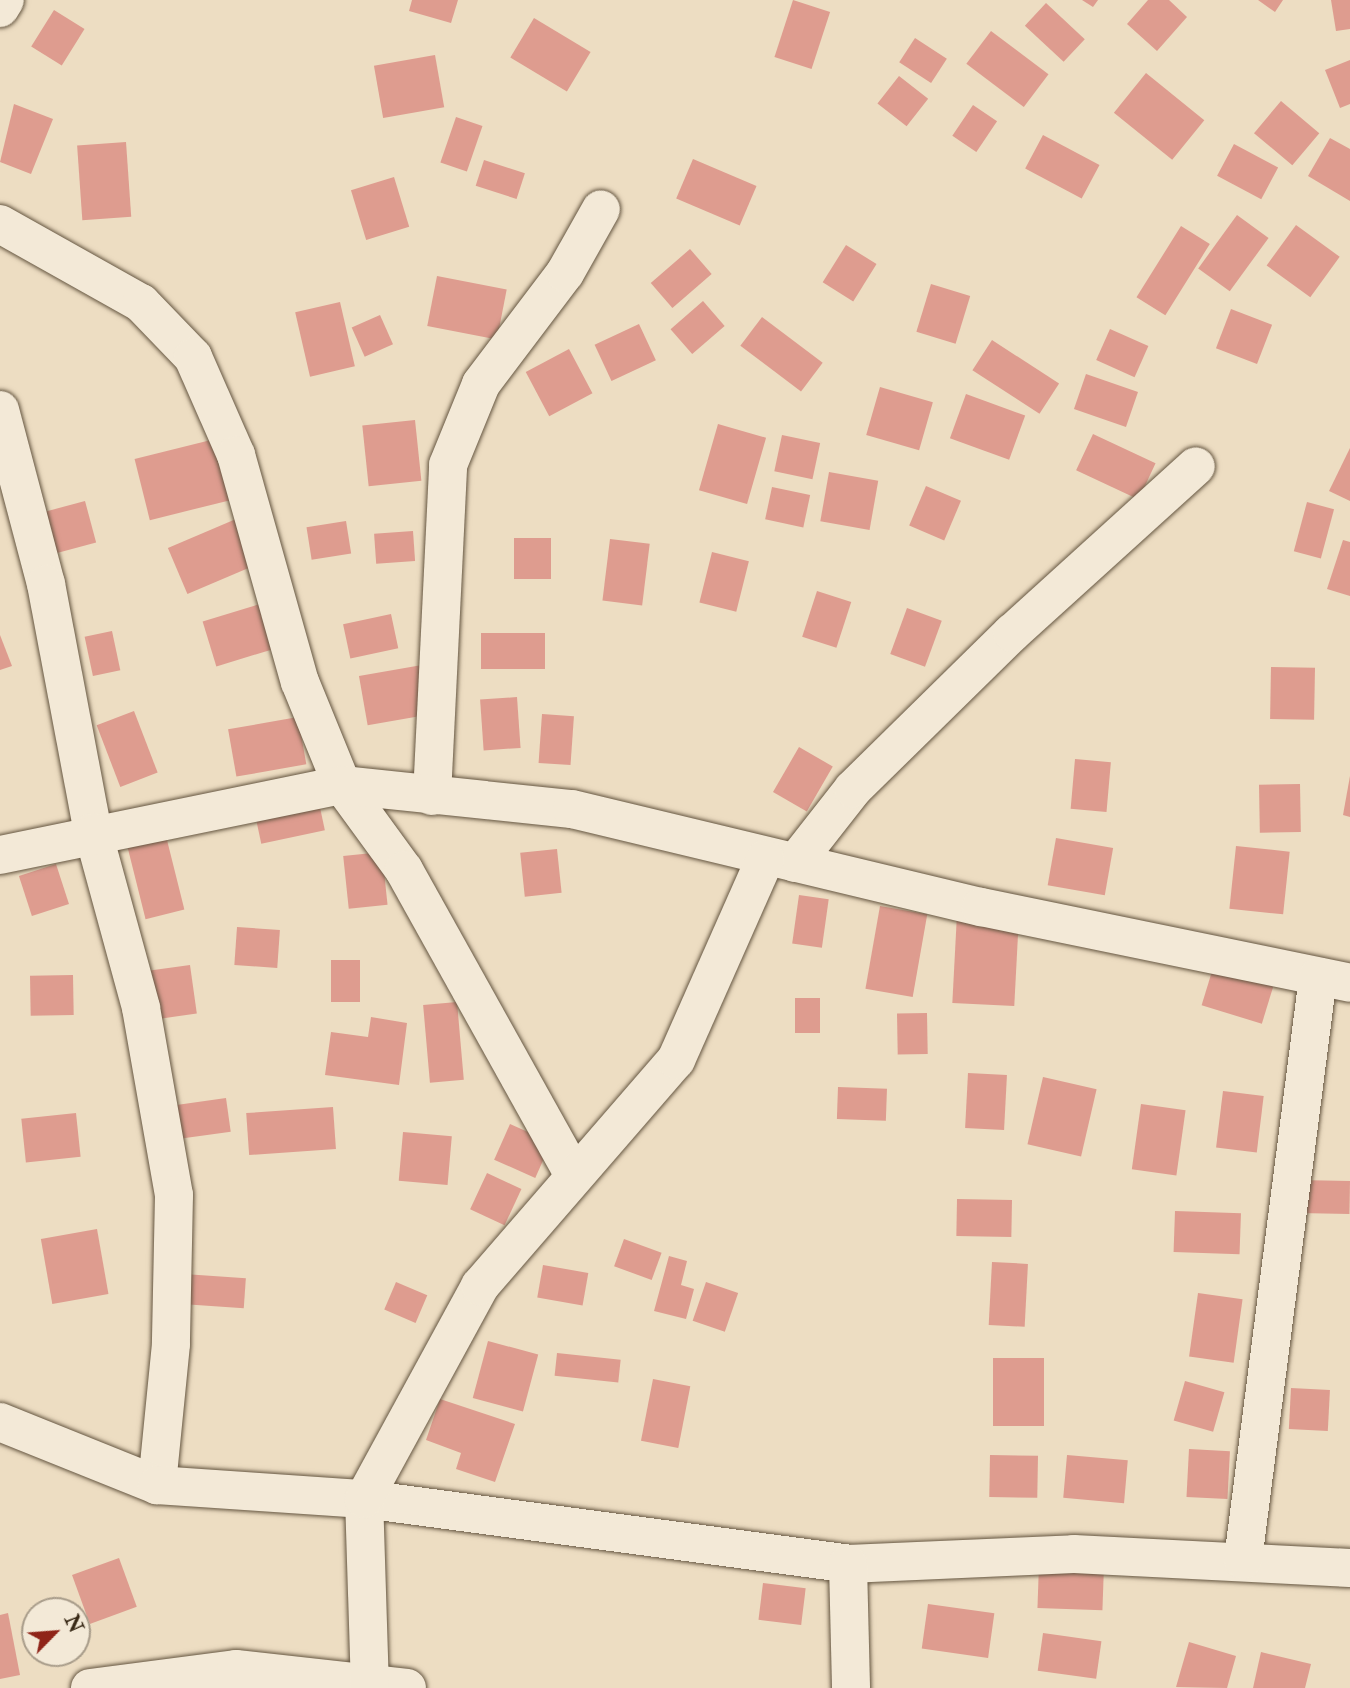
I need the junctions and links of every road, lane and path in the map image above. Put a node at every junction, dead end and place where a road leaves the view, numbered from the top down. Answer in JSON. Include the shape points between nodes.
{"nodes":[{"id":1,"x":5,"y":0,"type":"edge"},
{"id":2,"x":0,"y":8,"type":"edge"},
{"id":3,"x":601,"y":209,"type":"dead end"},
{"id":4,"x":0,"y":224,"type":"edge"},
{"id":5,"x":0,"y":410,"type":"edge"},
{"id":6,"x":1196,"y":467,"type":"dead end"},
{"id":7,"x":342,"y":785,"type":"junction"},
{"id":8,"x":432,"y":796,"type":"junction"},
{"id":9,"x":93,"y":832,"type":"junction"},
{"id":10,"x":0,"y":855,"type":"edge"},
{"id":11,"x":780,"y":861,"type":"junction"},
{"id":12,"x":1334,"y":980,"type":"edge"},
{"id":13,"x":574,"y":1175,"type":"junction"},
{"id":14,"x":0,"y":1422,"type":"edge"},
{"id":15,"x":157,"y":1485,"type":"junction"},
{"id":16,"x":364,"y":1499,"type":"junction"},
{"id":17,"x":1242,"y":1560,"type":"junction"},
{"id":18,"x":848,"y":1564,"type":"junction"},
{"id":19,"x":1350,"y":1568,"type":"edge"},
{"id":20,"x":370,"y":1686,"type":"edge"},
{"id":21,"x":90,"y":1688,"type":"edge"},
{"id":22,"x":407,"y":1688,"type":"edge"},
{"id":23,"x":851,"y":1688,"type":"edge"}],
"edges":[{"from":1,"to":2,"type":"street"},
{"from":3,"to":8,"type":"street","via":[[565,273],[481,384],[448,465]]},
{"from":4,"to":7,"type":"street","via":[[141,303],[193,357],[236,455],[300,682]]},
{"from":5,"to":9,"type":"street","via":[[46,584]]},
{"from":6,"to":11,"type":"street"},
{"from":7,"to":8,"type":"street"},
{"from":7,"to":9,"type":"street"},
{"from":7,"to":13,"type":"street","via":[[404,870]]},
{"from":8,"to":11,"type":"street","via":[[572,809]]},
{"from":9,"to":10,"type":"street"},
{"from":9,"to":15,"type":"street","via":[[141,1008],[174,1195],[171,1345]]},
{"from":11,"to":12,"type":"street"},
{"from":11,"to":13,"type":"street","via":[[676,1060]]},
{"from":12,"to":17,"type":"street"},
{"from":13,"to":16,"type":"street","via":[[480,1286]]},
{"from":14,"to":15,"type":"street"},
{"from":15,"to":16,"type":"street"},
{"from":16,"to":18,"type":"street"},
{"from":16,"to":20,"type":"street"},
{"from":17,"to":18,"type":"street","via":[[955,1554]]},
{"from":17,"to":19,"type":"street"},
{"from":18,"to":23,"type":"street"},
{"from":20,"to":21,"type":"street","via":[[236,1669]]},
{"from":20,"to":22,"type":"street"}]}
